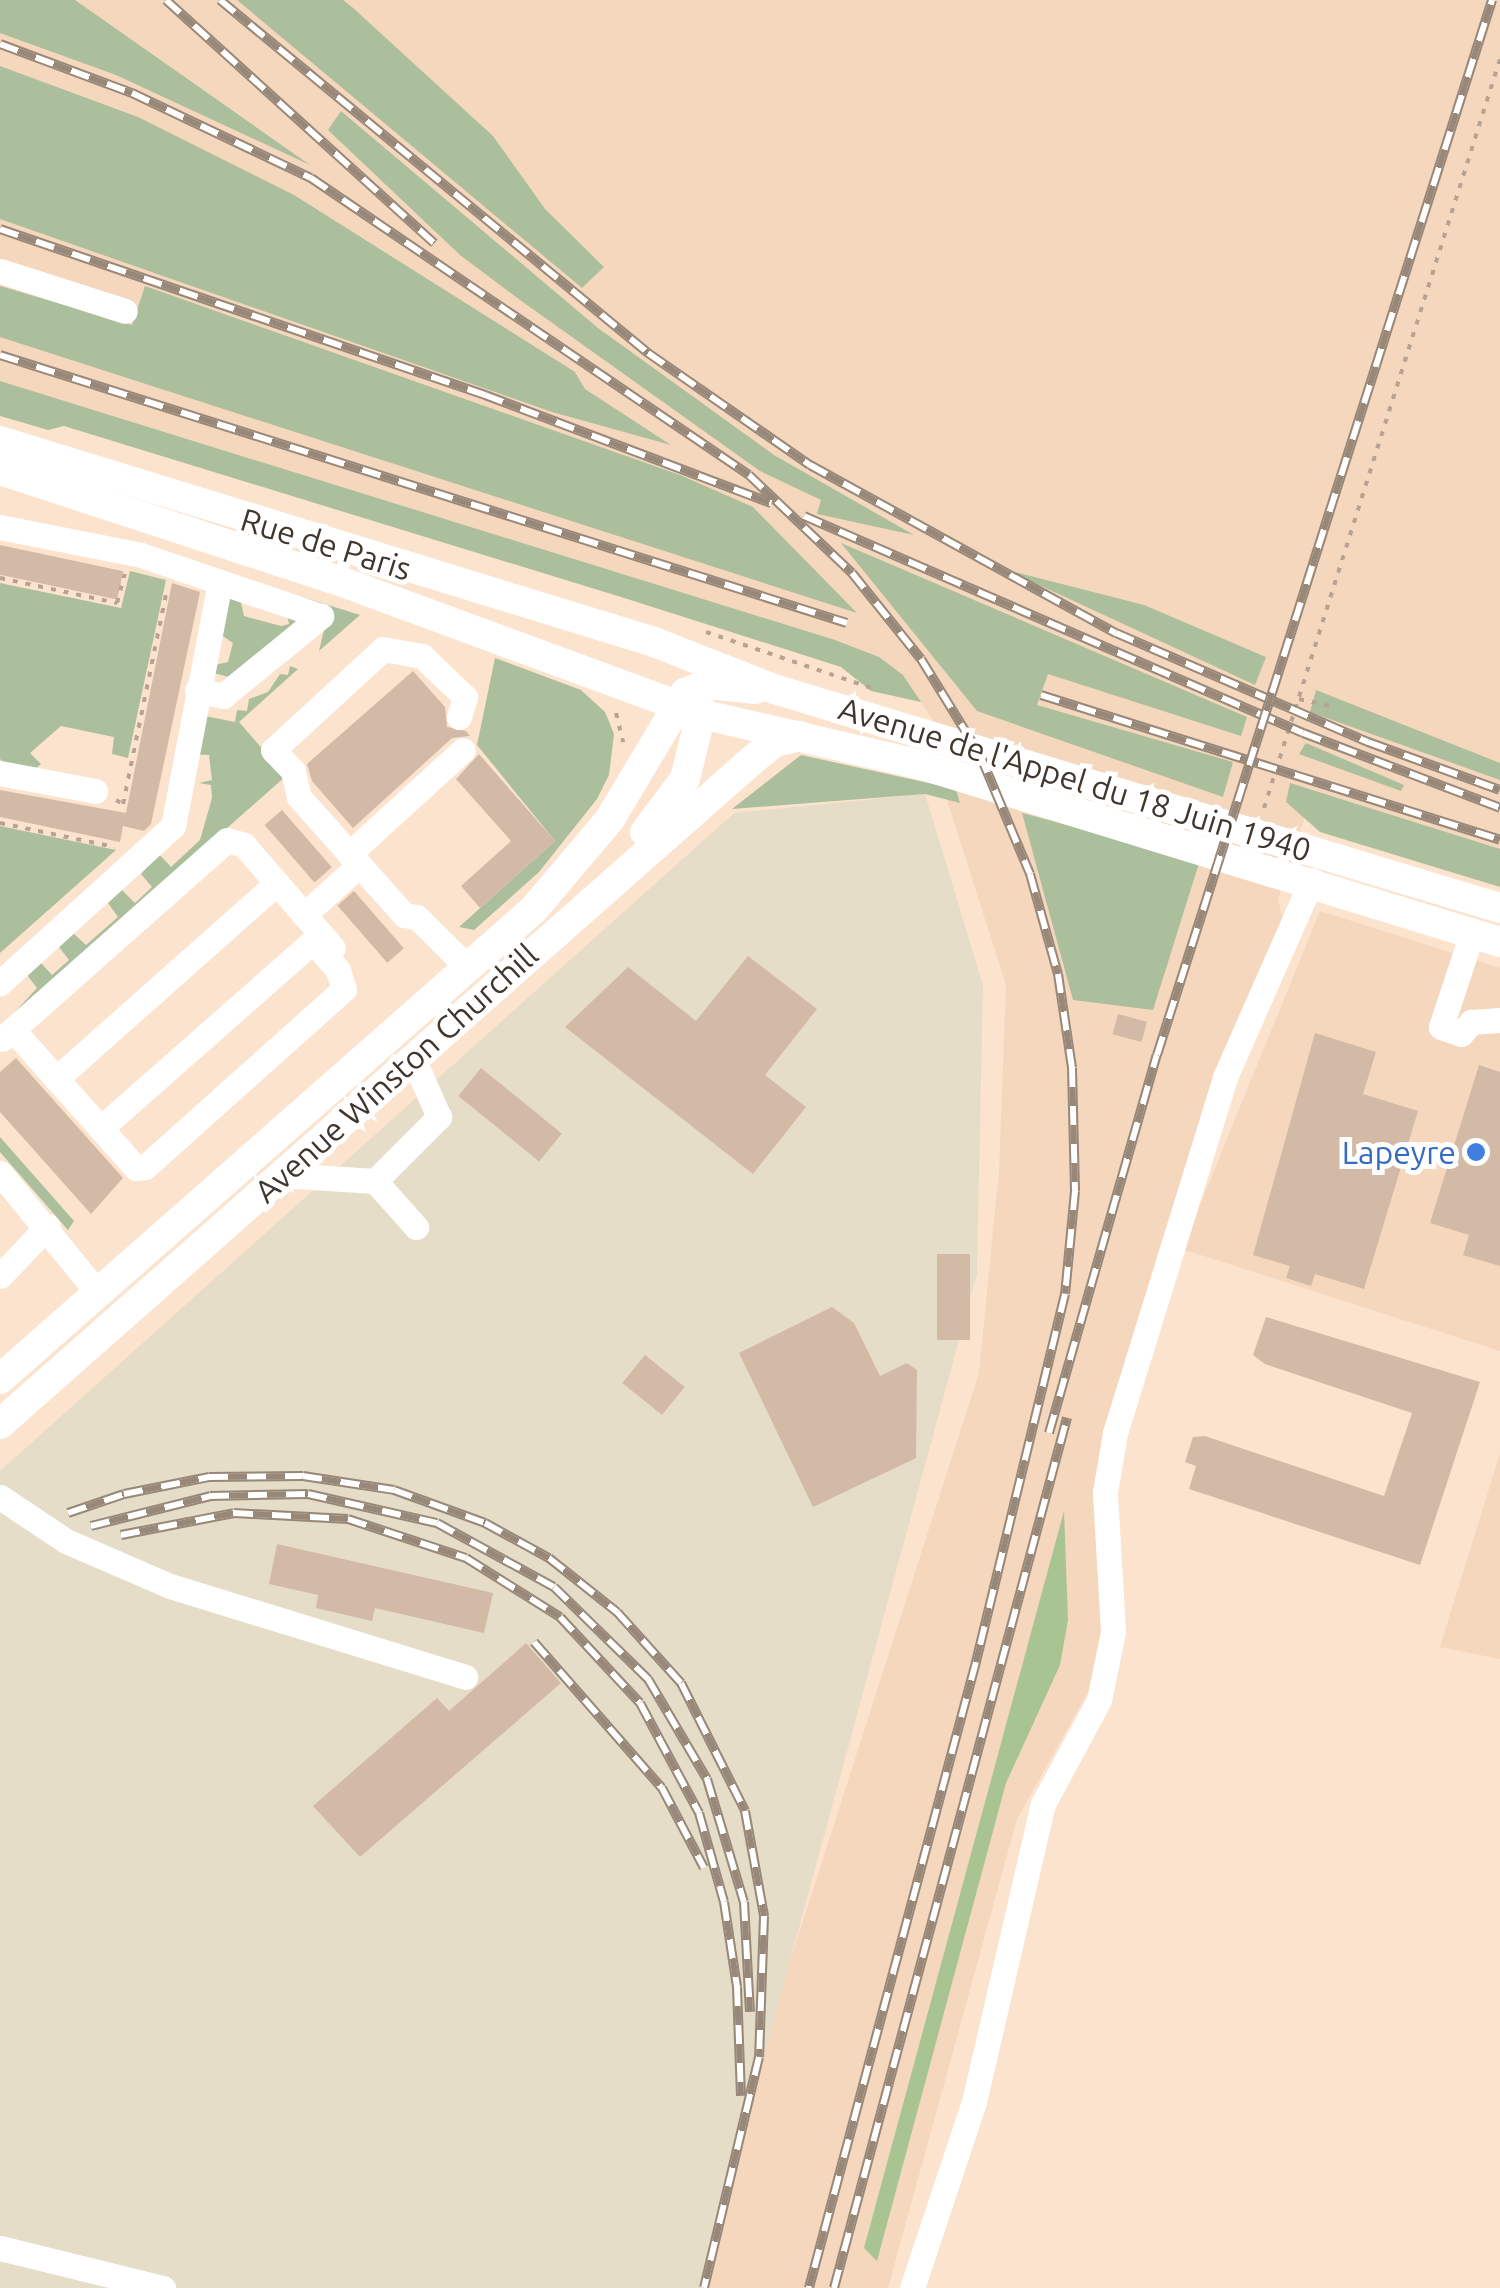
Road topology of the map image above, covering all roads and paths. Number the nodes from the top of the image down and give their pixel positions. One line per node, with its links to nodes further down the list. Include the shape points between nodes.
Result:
1 (1500, 59): 14 (path)
2 (0, 271): 3 (street)
3 (126, 311)
4 (0, 441): 11 (main road, Rue de Paris)
5 (0, 470): 15 (main road, Rue de Paris, via 337,580)
6 (0, 527): 7 (street)
7 (130, 553): 8 (street); 9 (path, via 118,603)
8 (172, 566): 10 (street); 23 (path, via 123,804)
9 (0, 578)
10 (220, 582): 12 (street); 12 (street, via 321,616 223,696)
11 (654, 642): 13 (main road, Avenue de l'Appel du 18 Juin 1940); 16 (main road, via 670,654)
12 (197, 690): 26 (street, via 174,826)
13 (774, 690): 16 (main road); 30 (main road, Avenue de l'Appel du 18 Juin 1940)
14 (1299, 699): 17 (path); 24 (path)
15 (628, 701): 16 (main road, Rue de Paris); 20 (path, via 624,745)
16 (689, 703): 19 (main road); 33 (main road, via 674,798); 34 (main road, Avenue Winston Churchill, via 587,850 534,909)
17 (1337, 708)
18 (458, 718): 27 (street, via 465,697 422,656 382,649 275,742 299,797)
19 (800, 736): 28 (main road); 33 (main road, Avenue Winston Churchill, via 775,742 750,762)
20 (634, 748)
21 (464, 750): 27 (street)
22 (0, 772): 23 (street)
23 (95, 790)
24 (1263, 813)
25 (0, 823): 26 (path)
26 (144, 854): 35 (street)
27 (354, 860): 31 (street); 34 (street, via 404,915 417,917)
28 (1312, 880): 32 (main road); 54 (street, via 1225,1077 1115,1433 1104,1492 1113,1632 1100,1700 1043,1804 974,2102)
29 (277, 883): 31 (street); 37 (street, via 244,844 228,840); 39 (street)
30 (1500, 908)
31 (319, 935): 40 (street); 40 (street, via 344,989 145,1167 136,1168)
32 (1486, 938): 36 (street, via 1440,1027 1462,1034 1470,1022)
33 (537, 948): 38 (main road, Avenue Winston Churchill)
34 (466, 967): 47 (main road, Avenue Winston Churchill)
35 (0, 984)
36 (1500, 1020)
37 (6, 1035): 39 (street)
38 (412, 1058): 42 (main road, Avenue Winston Churchill); 43 (street, via 439,1117)
39 (56, 1078): 40 (street)
40 (101, 1128)
41 (0, 1173): 44 (street)
42 (280, 1176): 43 (street); 49 (main road, Avenue Winston Churchill)
43 (375, 1181): 45 (street)
44 (48, 1226): 46 (street); 47 (street)
45 (416, 1227)
46 (0, 1276)
47 (98, 1293): 48 (main road, Avenue Winston Churchill)
48 (0, 1379)
49 (0, 1424)
50 (0, 1497): 51 (street, via 66,1540 170,1586)
51 (465, 1677)
52 (0, 2248): 53 (street)
53 (164, 2288)
54 (912, 2288)

